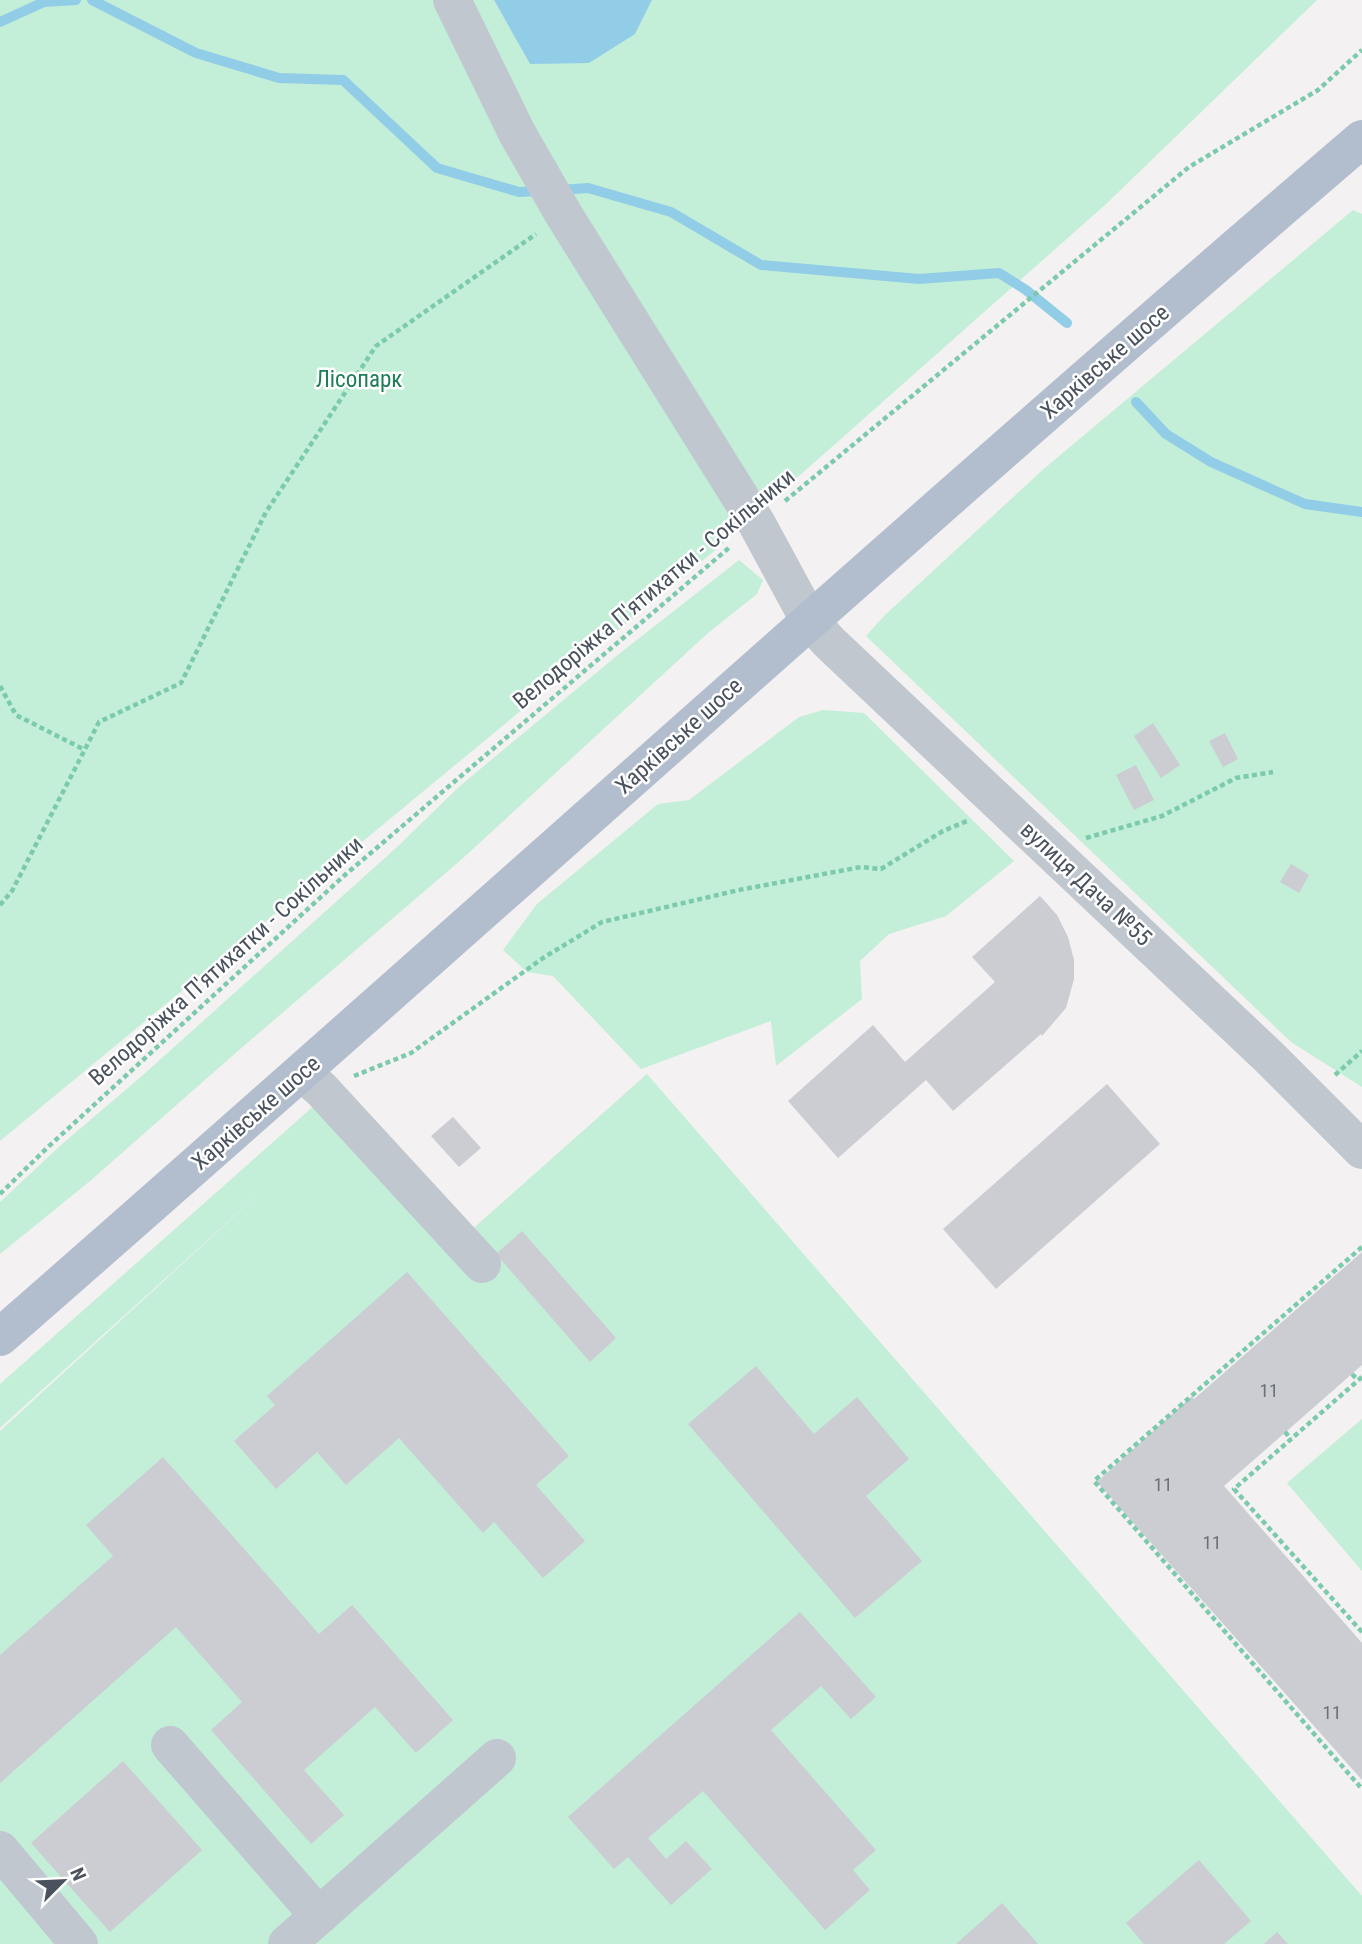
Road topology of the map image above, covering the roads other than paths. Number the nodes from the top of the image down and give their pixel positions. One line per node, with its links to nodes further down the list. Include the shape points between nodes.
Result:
1 (452, 0): 3 (street, вулиця Дача №55, via 558,205 757,524)
2 (1362, 139): 3 (main road, Харківське шосе)
3 (809, 620): 4 (main road, Харківське шосе); 5 (street, вулиця Дача №55, via 1278,1064)
4 (312, 1081): 6 (street); 7 (main road, Харківське шосе)
5 (1362, 1150)
6 (482, 1264)
7 (0, 1337)
8 (170, 1745): 11 (street)
9 (497, 1758): 11 (street)
10 (0, 1850): 12 (street)
11 (318, 1916): 13 (street)
12 (79, 1944)
13 (287, 1944)

